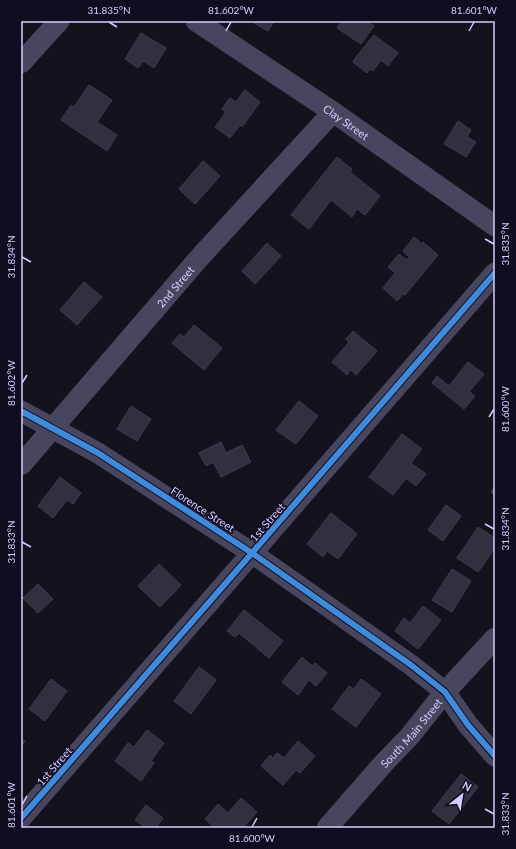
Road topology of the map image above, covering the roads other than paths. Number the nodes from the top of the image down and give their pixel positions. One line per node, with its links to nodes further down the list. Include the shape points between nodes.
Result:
1 (59, 21): 3 (street)
2 (196, 21): 4 (street, Clay Street)
3 (21, 63)
4 (333, 112): 5 (street, Clay Street); 8 (street, 2nd Street, via 200,257)
5 (495, 226)
6 (495, 273): 10 (street, 1st Street)
7 (21, 411): 8 (street, Florence Street)
8 (51, 429): 9 (street, 2nd Street); 10 (street, Florence Street, via 98,453)
9 (21, 465)
10 (252, 554): 12 (street, Florence Street); 14 (street, 1st Street)
11 (495, 638): 12 (street, South Main Street)
12 (445, 692): 13 (street, Florence Street, via 468,725); 15 (street, South Main Street, via 409,737)
13 (495, 756)
14 (21, 818)
15 (328, 828)

